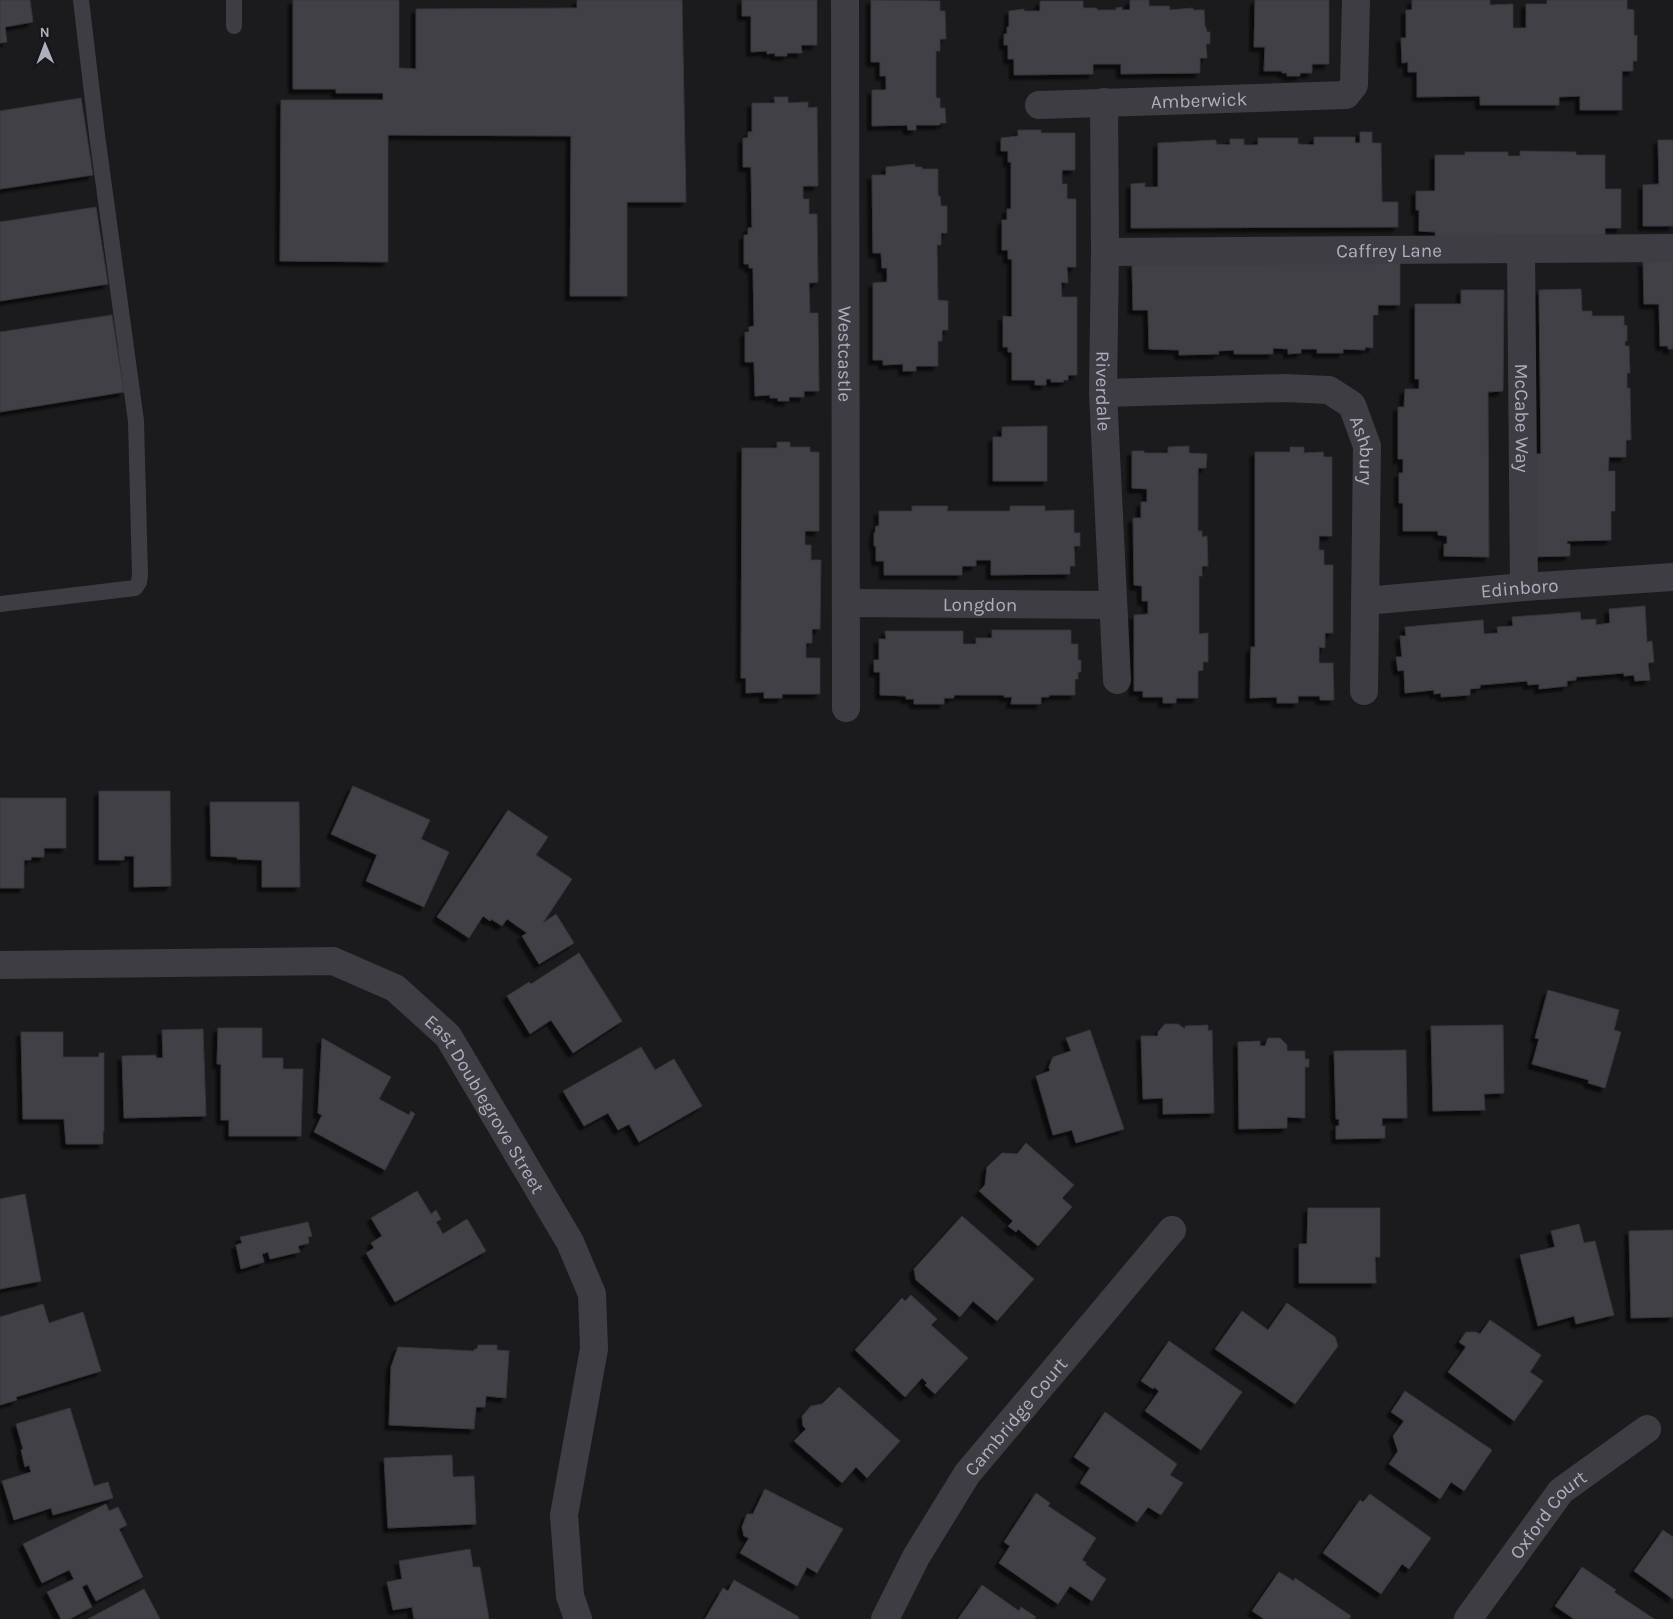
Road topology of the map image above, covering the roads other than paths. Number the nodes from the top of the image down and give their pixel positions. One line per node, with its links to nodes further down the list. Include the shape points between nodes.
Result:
1 (81, 0): 16 (lane, via 136,421 140,575 135,588)
2 (234, 0): 5 (lane)
3 (846, 0): 15 (street, Westcastle)
4 (1356, 0): 6 (street, Amberwick, via 1354,85 1346,95)
5 (234, 26)
6 (1104, 102): 7 (street, Amberwick); 10 (street, Riverdale)
7 (1039, 105)
8 (1673, 248): 9 (street, Caffrey Lane)
9 (1521, 249): 10 (street, Caffrey Lane); 13 (street, McCabe Way)
10 (1105, 252): 11 (street, Riverdale)
11 (1103, 393): 14 (street, Ashbury, via 1285,388 1329,390 1352,405 1367,446); 17 (street, Riverdale)
12 (1673, 577): 13 (street, Edinboro)
13 (1524, 587): 14 (street, Edinboro)
14 (1365, 601): 19 (street, Ashbury)
15 (846, 603): 17 (street, Longdon); 20 (street, Westcastle)
16 (0, 604)
17 (1113, 605): 18 (street, Riverdale)
18 (1117, 680)
19 (1364, 691)
20 (846, 708)
21 (0, 965): 24 (street, East Doublegrove Street, via 333,961 395,988 448,1036 570,1242 592,1294 594,1349 564,1515 570,1596)
22 (1172, 1230): 25 (street, Cambridge Court, via 967,1474 916,1557)
23 (1647, 1429): 26 (street, Oxford Court, via 1561,1491)
24 (578, 1619)
25 (885, 1619)
26 (1468, 1619)

